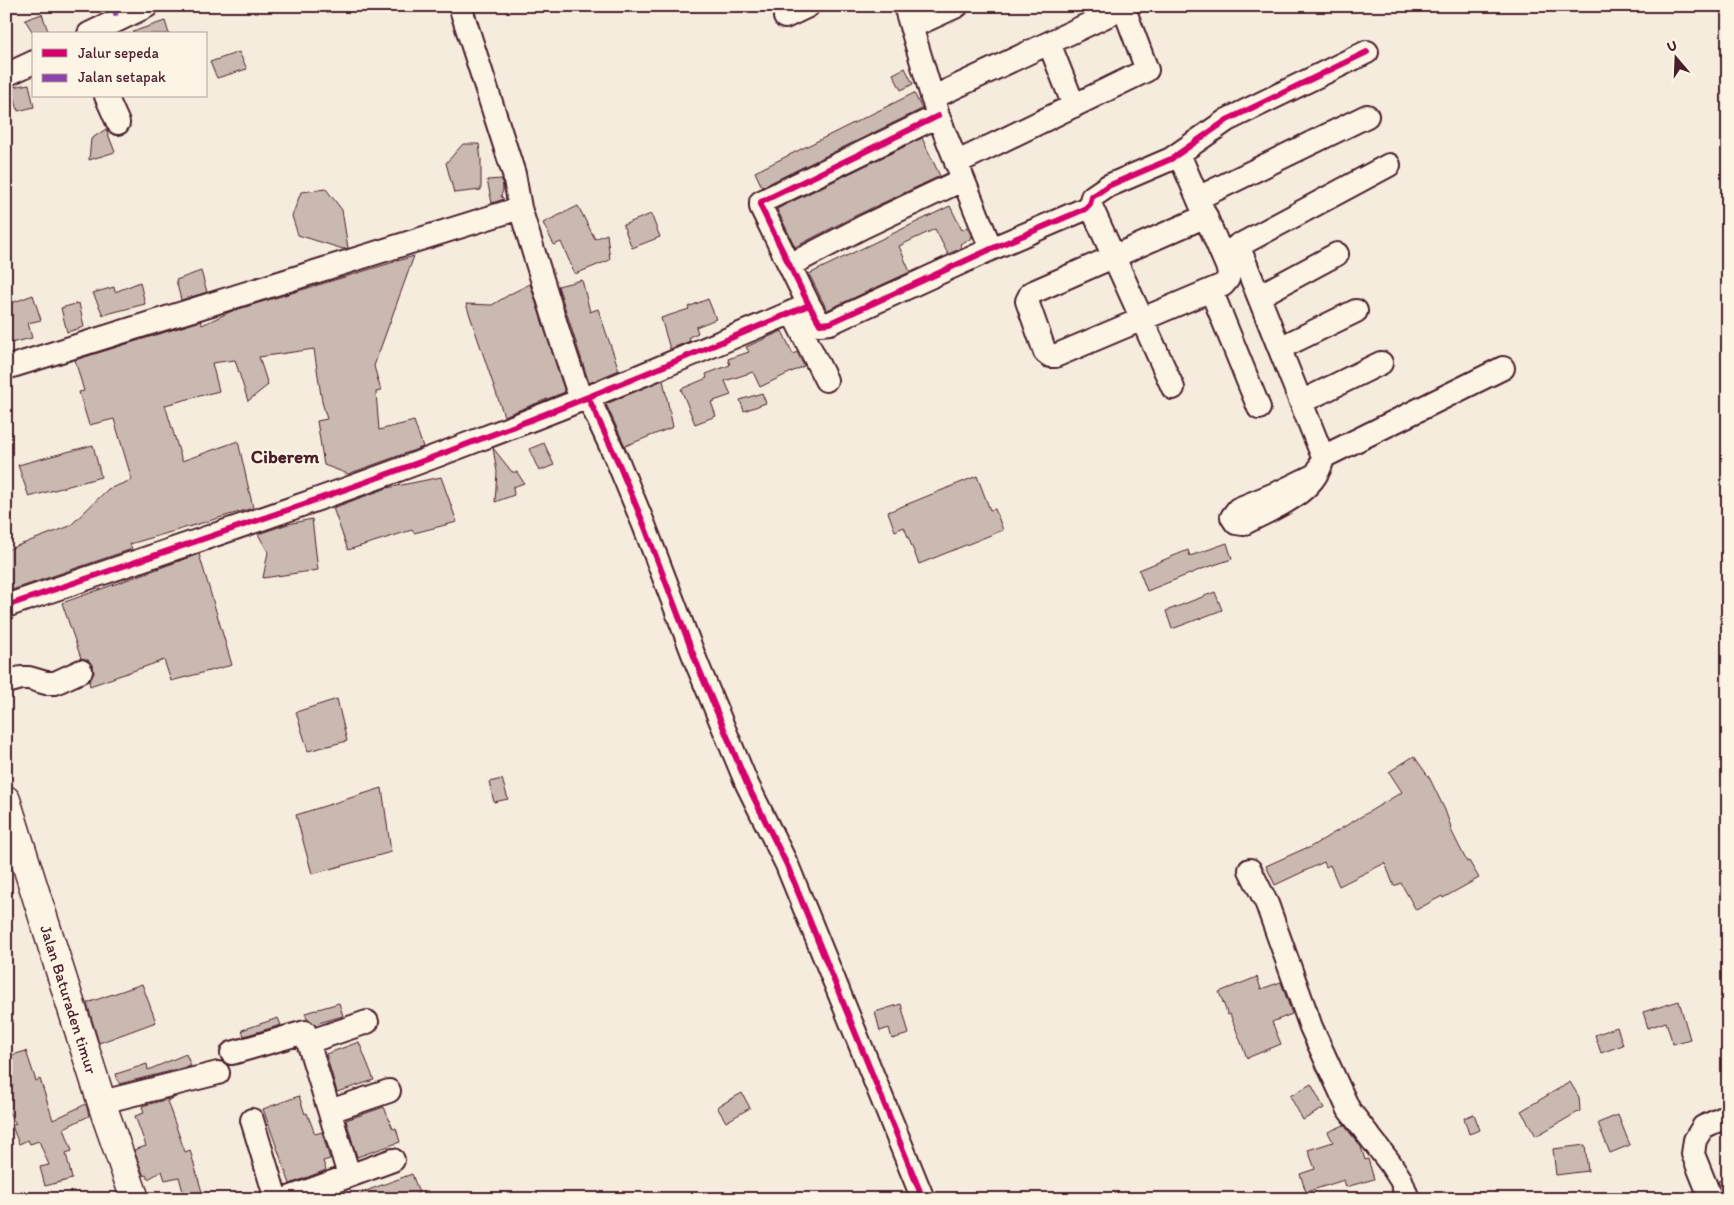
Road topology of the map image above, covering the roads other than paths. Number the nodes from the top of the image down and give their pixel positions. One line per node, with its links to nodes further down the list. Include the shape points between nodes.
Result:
1 (147, 6): 6 (street)
2 (460, 6): 24 (street, via 514,174)
3 (808, 6): 8 (street)
4 (957, 6): 7 (street)
5 (1123, 7): 10 (street); 15 (street, via 1148,70)
6 (116, 13): 9 (street)
7 (916, 15): 16 (street)
8 (785, 17)
9 (92, 32)
10 (1049, 43): 15 (street); 16 (street)
11 (1367, 52): 19 (street, via 1227,120)
12 (32, 63): 13 (street)
13 (6, 75)
14 (107, 98): 18 (street)
15 (1074, 106): 21 (street)
16 (935, 107): 21 (street); 29 (street, via 761,202)
17 (1367, 116): 23 (street)
18 (118, 123)
19 (1179, 154): 22 (street, via 1108,186 1092,197); 23 (street)
20 (1389, 165): 26 (street)
21 (959, 171): 25 (street); 29 (street)
22 (1090, 204): 25 (street); 28 (street)
23 (1202, 207): 26 (street); 28 (street)
24 (520, 208): 37 (street); 41 (street, via 560,337)
25 (991, 249): 32 (street, via 830,323 820,324)
26 (1230, 250): 30 (street, via 1228,279); 31 (street)
27 (1337, 254): 31 (street)
28 (1114, 258): 34 (street); 34 (street, via 1028,297 1045,352 1055,356)
29 (790, 265): 32 (street)
30 (1211, 290): 34 (street); 43 (street)
31 (1259, 296): 35 (street)
32 (801, 309): 39 (street); 41 (street)
33 (1356, 311): 35 (street)
34 (1142, 320): 40 (street)
35 (1280, 348): 42 (street)
36 (1381, 363): 42 (street)
37 (6, 368)
38 (1503, 368): 42 (street, via 1319,466)
39 (826, 380)
40 (1173, 388)
41 (584, 398): 44 (street, via 290,509); 63 (street, via 618,462 697,664 747,784 788,865)
42 (1301, 402)
43 (1260, 408)
44 (6, 606)
45 (81, 671): 46 (street, via 55,682 30,678)
46 (6, 682)
47 (6, 800): 54 (main road, Jalan Baturaden timur)
48 (1250, 870): 64 (street, via 1267,904 1311,1027 1349,1110 1390,1163)
49 (366, 1022): 50 (street)
50 (308, 1042): 51 (street, via 305,1032); 55 (street)
51 (232, 1053)
52 (218, 1073): 54 (street)
53 (389, 1092): 55 (street)
54 (102, 1102): 60 (main road, Jalan Baturaden timur)
55 (330, 1111): 59 (street)
56 (1728, 1116): 65 (street, via 1703,1127 1695,1140 1693,1154)
57 (252, 1120): 61 (street)
58 (393, 1160): 59 (street)
59 (350, 1175): 62 (street)
60 (135, 1199)
61 (276, 1199)
62 (286, 1199)
63 (923, 1199)
64 (1408, 1199)
65 (1711, 1199)

